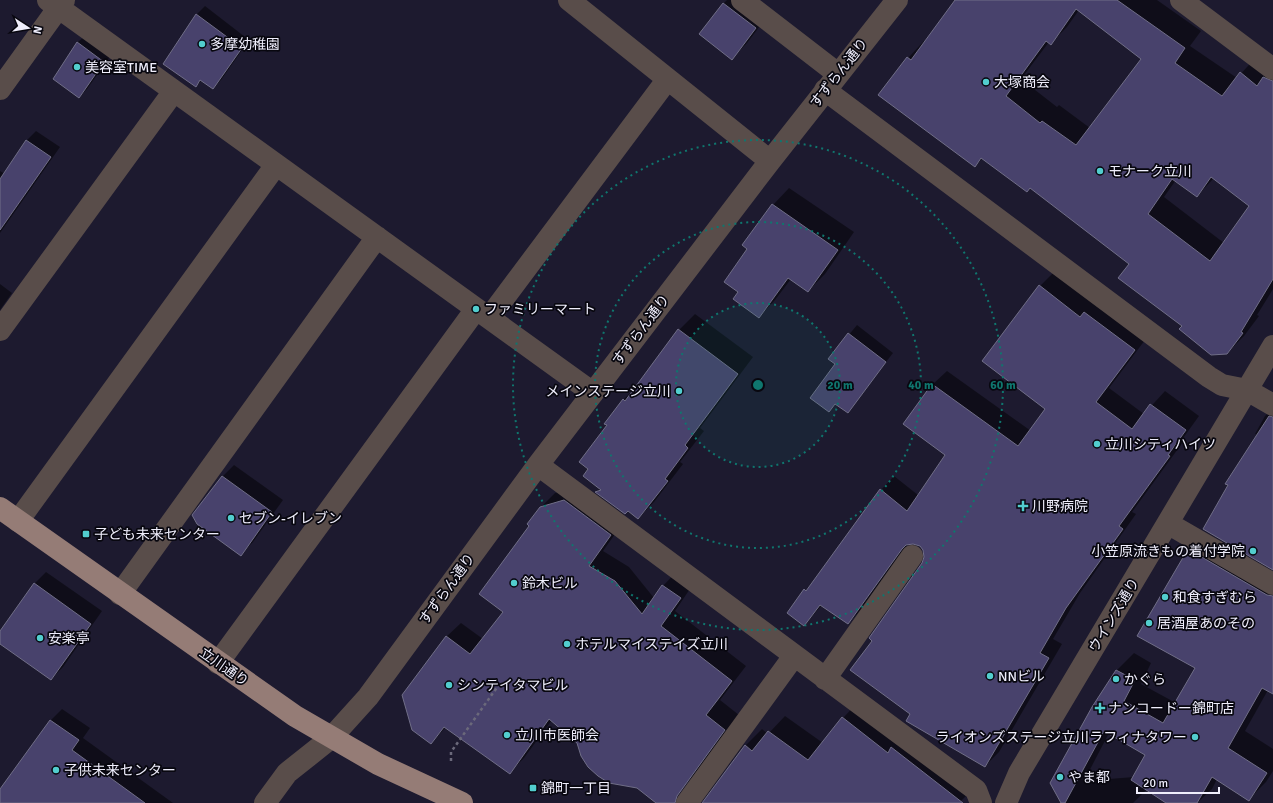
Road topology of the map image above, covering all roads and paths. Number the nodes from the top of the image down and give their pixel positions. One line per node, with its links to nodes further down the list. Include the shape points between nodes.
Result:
1 (569, 0): 7 (street)
2 (742, 0): 8 (street)
3 (897, 0): 8 (street, すずらん通り)
4 (1181, 0): 6 (street)
5 (57, 3): 9 (street); 10 (street)
6 (1273, 69)
7 (667, 80): 11 (street); 14 (street)
8 (832, 82): 11 (street, すずらん通り); 17 (street, via 1209,377 1222,385)
9 (0, 89)
10 (174, 91): 12 (street); 15 (street)
11 (770, 161): 18 (street, すずらん通り)
12 (276, 165): 13 (street); 22 (street)
13 (377, 237): 14 (street); 26 (street)
14 (482, 313): 18 (street); 28 (street)
15 (0, 330)
16 (1273, 346): 17 (street, ウインズ通り)
17 (1247, 390): 19 (street); 23 (street, ウインズ通り)
18 (593, 393): 20 (street, すずらん通り)
19 (1273, 405)
20 (538, 465): 27 (street); 31 (street, すずらん通り, via 368,697)
21 (0, 508): 22 (main road, 立川通り)
22 (18, 521): 26 (main road, 立川通り)
23 (1169, 524): 25 (street); 37 (street, ウインズ通り, via 1019,773)
24 (912, 556): 29 (street)
25 (1273, 584)
26 (120, 594): 28 (main road, 立川通り)
27 (794, 656): 29 (street); 35 (street)
28 (218, 663): 31 (main road, 立川通り)
29 (825, 679): 36 (street, via 976,790)
30 (498, 686): 32 (path, via 451,752)
31 (331, 738): 33 (street, すずらん通り, via 287,773); 34 (main road, 立川通り, via 378,764)
32 (451, 761)
33 (265, 803)
34 (462, 803)
35 (688, 803)
36 (981, 803)
37 (1006, 803)

